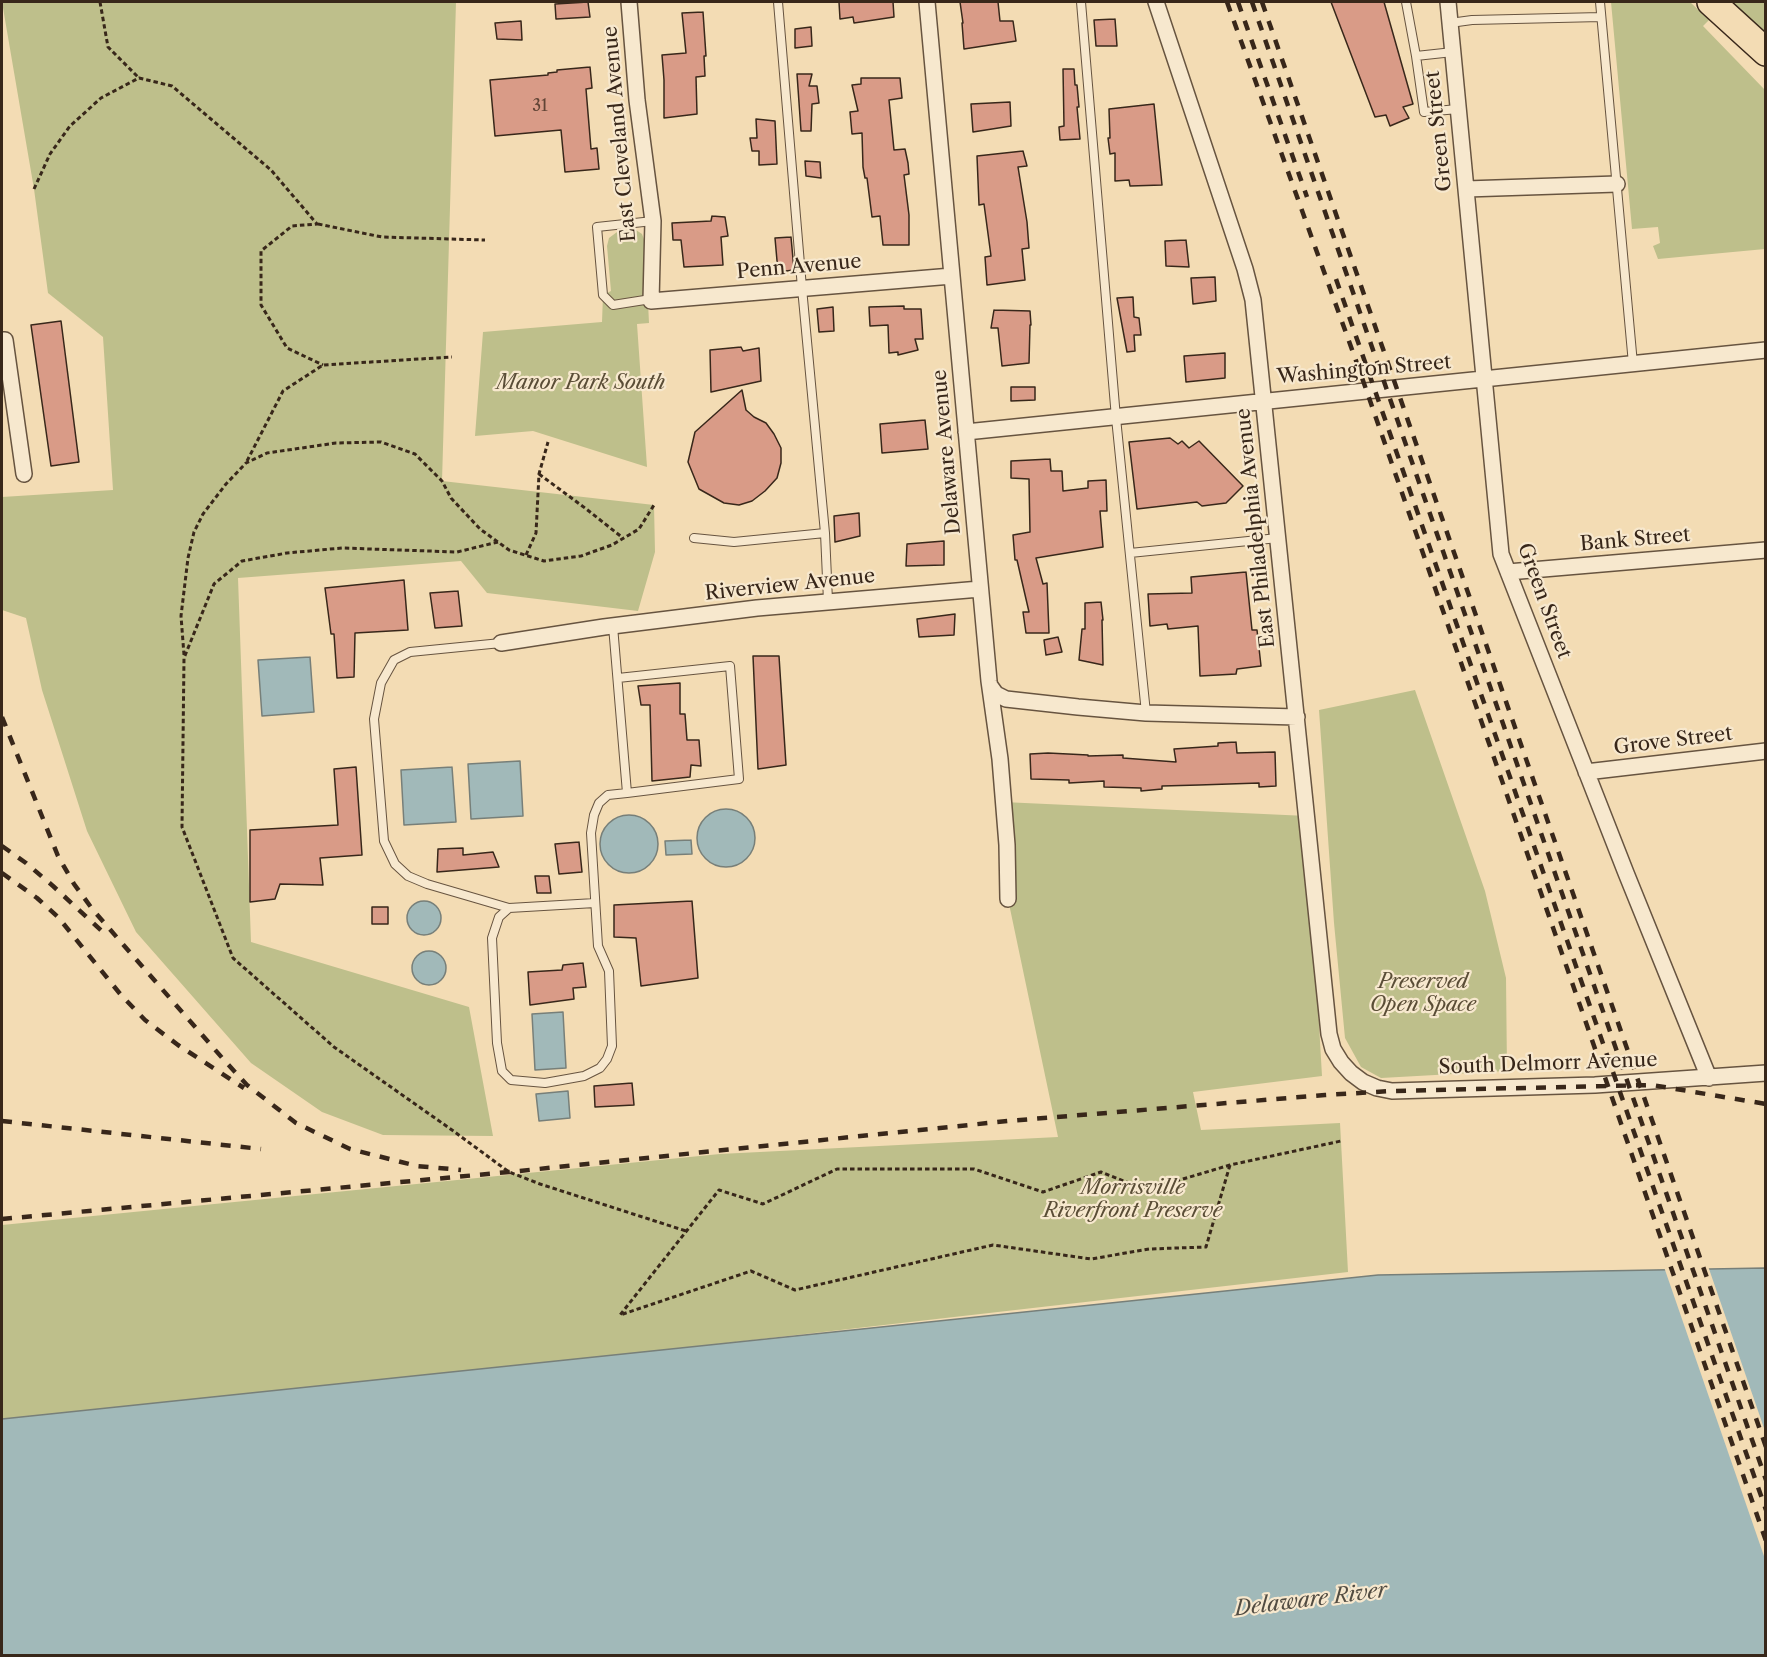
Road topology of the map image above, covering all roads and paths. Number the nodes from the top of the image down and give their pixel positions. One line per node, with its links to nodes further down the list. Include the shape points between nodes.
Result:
1 (100, 2): 16 (path, via 108,47)
2 (629, 2): 21 (street, East Cleveland Avenue)
3 (778, 2): 25 (lane)
4 (927, 2): 24 (street, Delaware Avenue)
5 (1081, 2): 34 (lane)
6 (1156, 2): 33 (street, East Philadelphia Avenue, via 1245,269 1253,300)
7 (1406, 2): 15 (lane)
8 (1448, 2): 12 (street, Green Street)
9 (1600, 2): 11 (lane)
10 (1711, 2): 14 (highway)
11 (1601, 17): 12 (lane); 18 (lane)
12 (1450, 23): 13 (street, Green Street)
13 (1453, 52): 15 (lane); 17 (street, Green Street)
14 (1766, 52)
15 (1416, 56): 17 (lane, via 1424,112)
16 (139, 78): 19 (path, via 101,98 70,126 50,154); 22 (path, via 172,86 271,170)
17 (1458, 109): 20 (street, Green Street)
18 (1617, 184): 20 (street); 30 (lane)
19 (34, 189)
20 (1466, 189): 32 (street, Green Street)
21 (653, 221): 26 (street, East Cleveland Avenue); 26 (lane, via 597,227 603,295 613,305)
22 (317, 224): 23 (path, via 382,237); 31 (path, via 292,226 261,251 261,305 287,348)
23 (485, 240)
24 (952, 276): 25 (street, Penn Avenue); 35 (street, Delaware Avenue)
25 (802, 288): 26 (street, Penn Avenue); 41 (lane)
26 (651, 299)
27 (2, 340): 38 (street)
28 (1766, 350): 30 (street, Washington Street)
29 (452, 357): 31 (path)
30 (1634, 364): 32 (street, Washington Street)
31 (322, 365): 37 (path, via 283,391)
32 (1485, 379): 33 (street, Washington Street); 49 (street, Green Street, via 1502,554)
33 (1264, 400): 34 (street, Washington Street); 44 (street, East Philadelphia Avenue)
34 (1116, 418): 35 (street, Washington Street); 47 (lane)
35 (966, 432): 50 (street, Delaware Avenue)
36 (548, 442): 39 (path)
37 (246, 462): 45 (path, via 267,453 296,448 381,442 415,454 480,529); 54 (path, via 203,514 194,532 181,616)
38 (24, 474)
39 (539, 474): 42 (path); 48 (path, via 536,533)
40 (654, 505): 42 (path, via 639,529)
41 (825, 533): 43 (lane, via 734,542); 51 (lane)
42 (623, 538): 48 (path, via 581,556 544,561)
43 (694, 538)
44 (1278, 538): 47 (lane); 58 (street, East Philadelphia Avenue)
45 (498, 542): 48 (path); 54 (path, via 457,552 342,548 242,561 214,584)
46 (1766, 550): 49 (street, Bank Street)
47 (1130, 553): 57 (lane)
48 (526, 555)
49 (1508, 572): 60 (street, Green Street)
50 (980, 589): 51 (street, Riverview Avenue); 56 (street, Delaware Avenue)
51 (828, 601): 52 (street, Riverview Avenue)
52 (609, 626): 53 (street, Riverview Avenue); 55 (lane)
53 (501, 643): 64 (lane, via 410,652 394,660 381,683 374,719 384,841 394,864 408,876 427,884)
54 (184, 658): 70 (path, via 183,827 233,958 334,1047 509,1172)
55 (618, 678): 61 (lane); 61 (lane, via 730,666 739,779)
56 (991, 687): 57 (street, via 1005,699); 62 (street, Delaware Avenue, via 1000,759)
57 (1146, 713): 58 (street)
58 (1298, 717): 65 (street, East Philadelphia Avenue, via 1329,1034)
59 (1766, 751): 60 (street, Grove Street)
60 (1586, 772): 67 (street, Green Street)
61 (627, 793): 63 (lane, via 609,795 599,803 594,815 591,833)
62 (1008, 899)
63 (595, 903): 64 (lane); 64 (lane, via 598,946 609,971 612,1046 600,1068 584,1076 544,1083 511,1080 502,1071 492,938 499,917)
64 (509, 908)
65 (1341, 1062): 67 (street, South Delmorr Avenue, via 1363,1082 1392,1091)
66 (1766, 1074): 67 (street, South Delmorr Avenue)
67 (1710, 1078)
68 (1341, 1141): 69 (path)
69 (1230, 1165): 70 (path, via 1146,1190 1101,1172 1043,1192 975,1169 837,1169 763,1204 719,1190); 70 (path, via 1206,1247 1149,1249 1091,1258 993,1245 795,1290 751,1272 620,1315)
70 (686, 1231)

